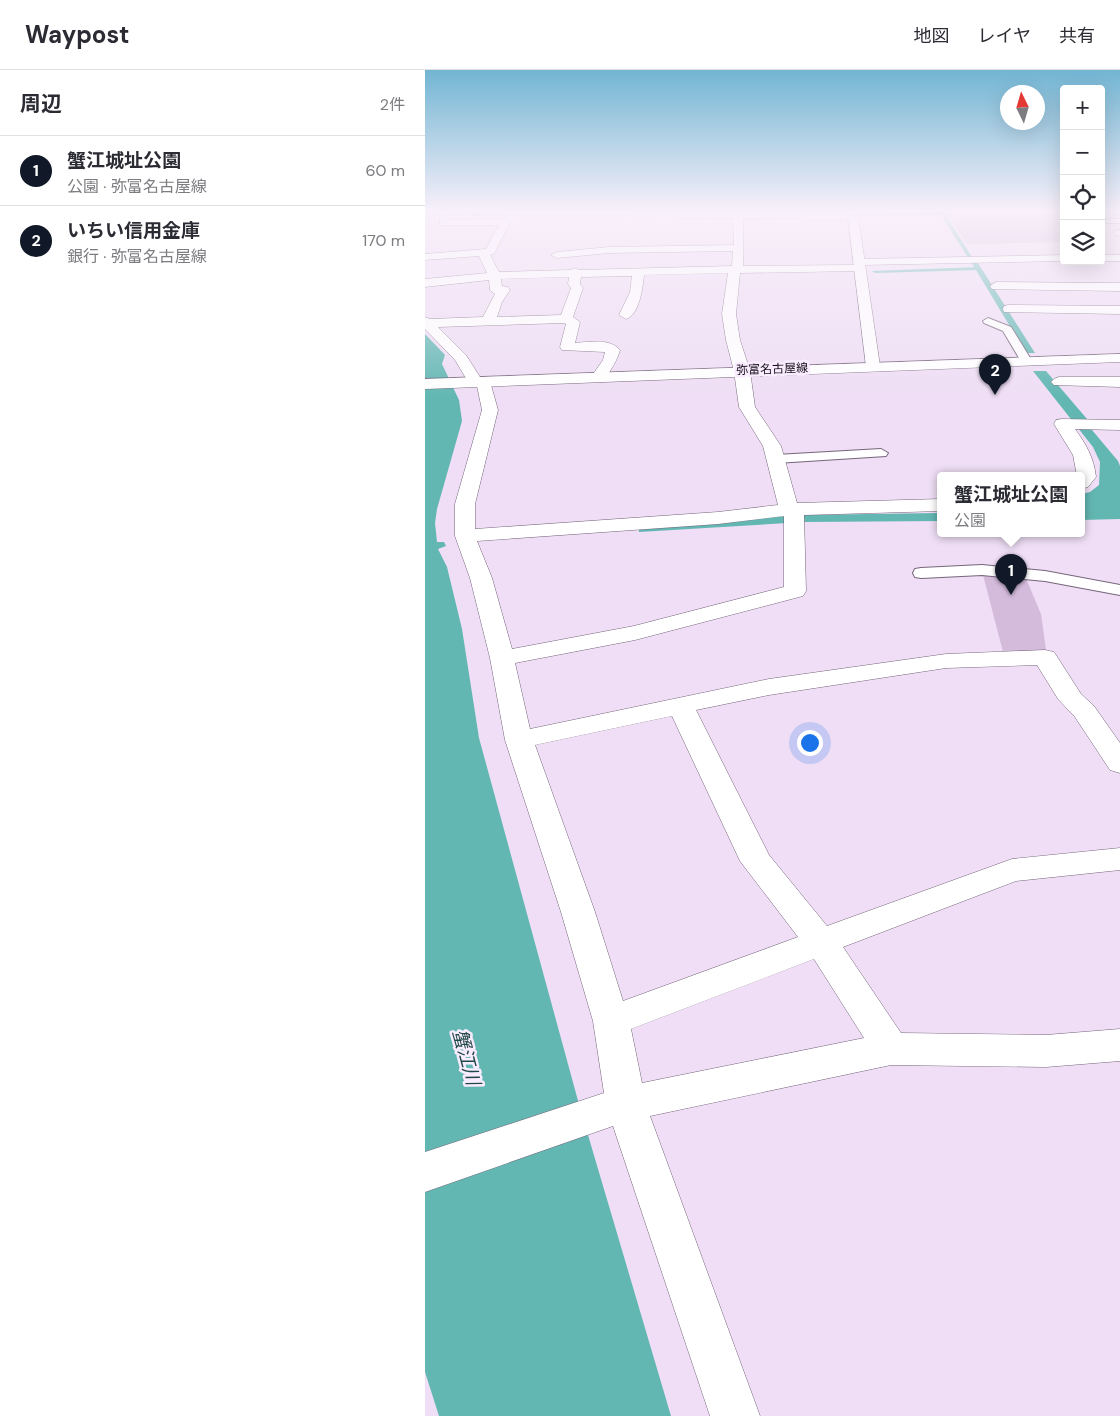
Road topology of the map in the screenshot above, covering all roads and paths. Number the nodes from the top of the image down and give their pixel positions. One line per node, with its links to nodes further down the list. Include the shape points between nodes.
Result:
1 (638, 271): 13 (street, via 636,292)
2 (492, 272): 7 (street)
3 (575, 272): 4 (street); 7 (street); 14 (street, via 577,288)
4 (587, 272)
5 (734, 272): 21 (street, via 729,314)
6 (860, 272): 20 (street)
7 (495, 276): 8 (street); 15 (street, via 496,290 504,290)
8 (425, 283)
9 (996, 286): 10 (street)
10 (1120, 287)
11 (1009, 309): 12 (street)
12 (1120, 310)
13 (626, 315)
14 (566, 318): 15 (street); 22 (street, via 573,322 567,347 605,346 613,350)
15 (489, 320): 17 (street)
16 (988, 321): 19 (lane, via 1007,329)
17 (426, 322): 23 (street)
18 (1120, 358): 19 (street, 弥富名古屋線)
19 (1026, 361): 20 (street, 弥富名古屋線)
20 (873, 366): 21 (street, 弥富名古屋線)
21 (743, 370): 22 (street, 弥富名古屋線); 29 (street, via 747,407 772,446)
22 (599, 376): 23 (street, 弥富名古屋線)
23 (479, 382): 26 (street, 弥富名古屋線); 33 (street, via 490,410 465,504)
24 (1059, 382): 25 (street)
25 (1120, 382)
26 (425, 384)
27 (1120, 425): 30 (street, via 1062,424 1086,462)
28 (881, 453): 29 (lane)
29 (776, 459): 32 (street)
30 (1085, 479)
31 (937, 505): 32 (street)
32 (793, 514): 33 (street); 36 (street, via 795,591 635,633)
33 (465, 536): 36 (street, via 481,578)
34 (921, 573): 35 (lane, via 982,570 1045,576)
35 (1120, 590)
36 (502, 658): 38 (street)
37 (680, 705): 38 (street); 39 (street, via 769,686 946,661 1045,657 1071,699 1085,712); 41 (street, via 756,861)
38 (519, 740): 42 (street, via 578,912)
39 (1120, 764)
40 (1120, 859): 41 (street, via 1012,870)
41 (821, 942): 42 (street); 44 (street)
42 (611, 1021): 45 (street)
43 (1120, 1045): 44 (street, via 1046,1051)
44 (891, 1049): 45 (street)
45 (626, 1104): 46 (street); 47 (street)
46 (425, 1172)
47 (735, 1416)

